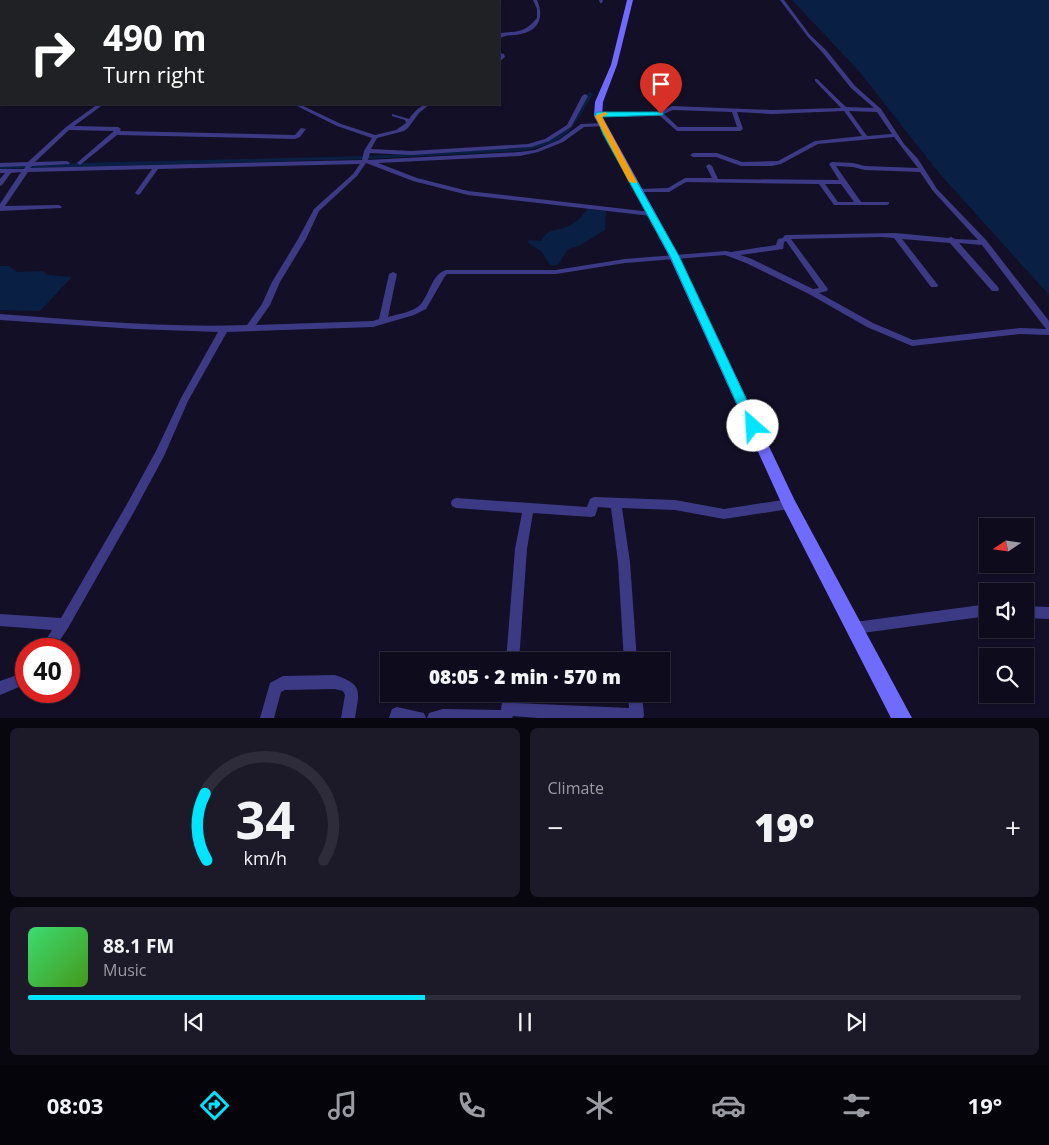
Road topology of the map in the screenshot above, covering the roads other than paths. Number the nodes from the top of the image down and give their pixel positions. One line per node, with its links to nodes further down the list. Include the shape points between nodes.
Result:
1 (535, 0): 4 (street, via 539,18 528,32)
2 (630, 0): 15 (street, via 610,80 597,106)
3 (782, 0): 11 (street, via 809,36)
4 (500, 37)
5 (817, 80): 10 (street)
6 (585, 96): 23 (street, via 569,126 560,133 529,146)
7 (100, 105): 17 (street)
8 (297, 105): 21 (street, via 339,125)
9 (427, 105): 16 (street)
10 (845, 109): 11 (street); 12 (street); 22 (street)
11 (879, 110): 20 (street)
12 (734, 111): 14 (street, via 672,108); 14 (street, via 740,129 677,129)
13 (394, 114): 16 (street)
14 (661, 114): 15 (street)
15 (600, 120): 23 (street, via 583,125 561,141 536,151); 40 (street)
16 (409, 123): 21 (street, via 398,132)
17 (68, 128): 19 (street, via 118,129); 28 (street)
18 (303, 129): 19 (street, via 298,136)
19 (116, 133): 27 (street)
20 (896, 135): 22 (street); 33 (street)
21 (375, 137): 25 (street)
22 (865, 137): 24 (street, via 817,142 780,163 771,164 741,164 717,155)
23 (482, 152): 25 (street); 25 (street)
24 (693, 155)
25 (366, 156): 30 (street); 46 (street, via 400,174 468,193); 59 (street, via 355,175 316,210 266,305)
26 (224, 159): 27 (street)
27 (80, 163): 28 (street)
28 (30, 164): 29 (street); 32 (street)
29 (0, 165)
30 (157, 166): 32 (street); 41 (street)
31 (709, 166): 36 (street)
32 (24, 170): 35 (street); 45 (street)
33 (922, 170): 38 (street, via 832,164); 50 (street, via 935,190)
34 (0, 171): 35 (street)
35 (8, 171): 39 (street)
36 (716, 180): 37 (street); 40 (street, via 685,180 668,190)
37 (821, 182): 38 (street); 43 (street, via 836,204)
38 (843, 182): 43 (street)
39 (0, 184)
40 (638, 191): 46 (street)
41 (138, 193)
42 (887, 203): 43 (street)
43 (859, 204)
44 (59, 207): 45 (street)
45 (0, 208)
46 (651, 214): 52 (street)
47 (895, 236): 48 (street, via 786,237); 49 (street); 54 (street)
48 (788, 239): 51 (street, via 780,240 780,247); 56 (street, via 824,289)
49 (951, 240): 50 (street); 55 (street)
50 (983, 243): 60 (street)
51 (732, 255): 52 (street); 56 (street)
52 (674, 256): 58 (street, via 556,272 446,272 424,307); 65 (street)
53 (393, 274): 58 (street)
54 (934, 285)
55 (996, 290)
56 (812, 292): 62 (street, via 870,325 912,342 1020,331)
57 (0, 317): 61 (street)
58 (383, 321): 59 (street, via 350,326)
59 (249, 328): 61 (street)
60 (1049, 328)
61 (224, 329): 71 (street, via 136,499)
62 (1049, 332)
63 (616, 502): 65 (street, via 675,505 724,514); 66 (street, via 594,502 591,512); 75 (street)
64 (456, 503): 66 (street)
65 (789, 504): 72 (street)
66 (528, 508): 74 (street, via 521,549)
67 (979, 611): 72 (street)
68 (1034, 612): 69 (street)
69 (1049, 613)
70 (0, 620): 71 (street)
71 (64, 624): 73 (street)
72 (855, 628): 86 (street)
73 (54, 638)
74 (513, 652)
75 (630, 652)
76 (15, 682): 77 (street)
77 (0, 688)
78 (509, 702): 80 (street)
79 (636, 702): 80 (street, via 637,716)
80 (509, 709): 85 (street, via 505,717)
81 (267, 718): 82 (street, via 275,688 283,683 335,682 347,686 352,693)
82 (348, 718)
83 (396, 718): 84 (street, via 397,714)
84 (419, 718)
85 (434, 718)
86 (902, 718)

